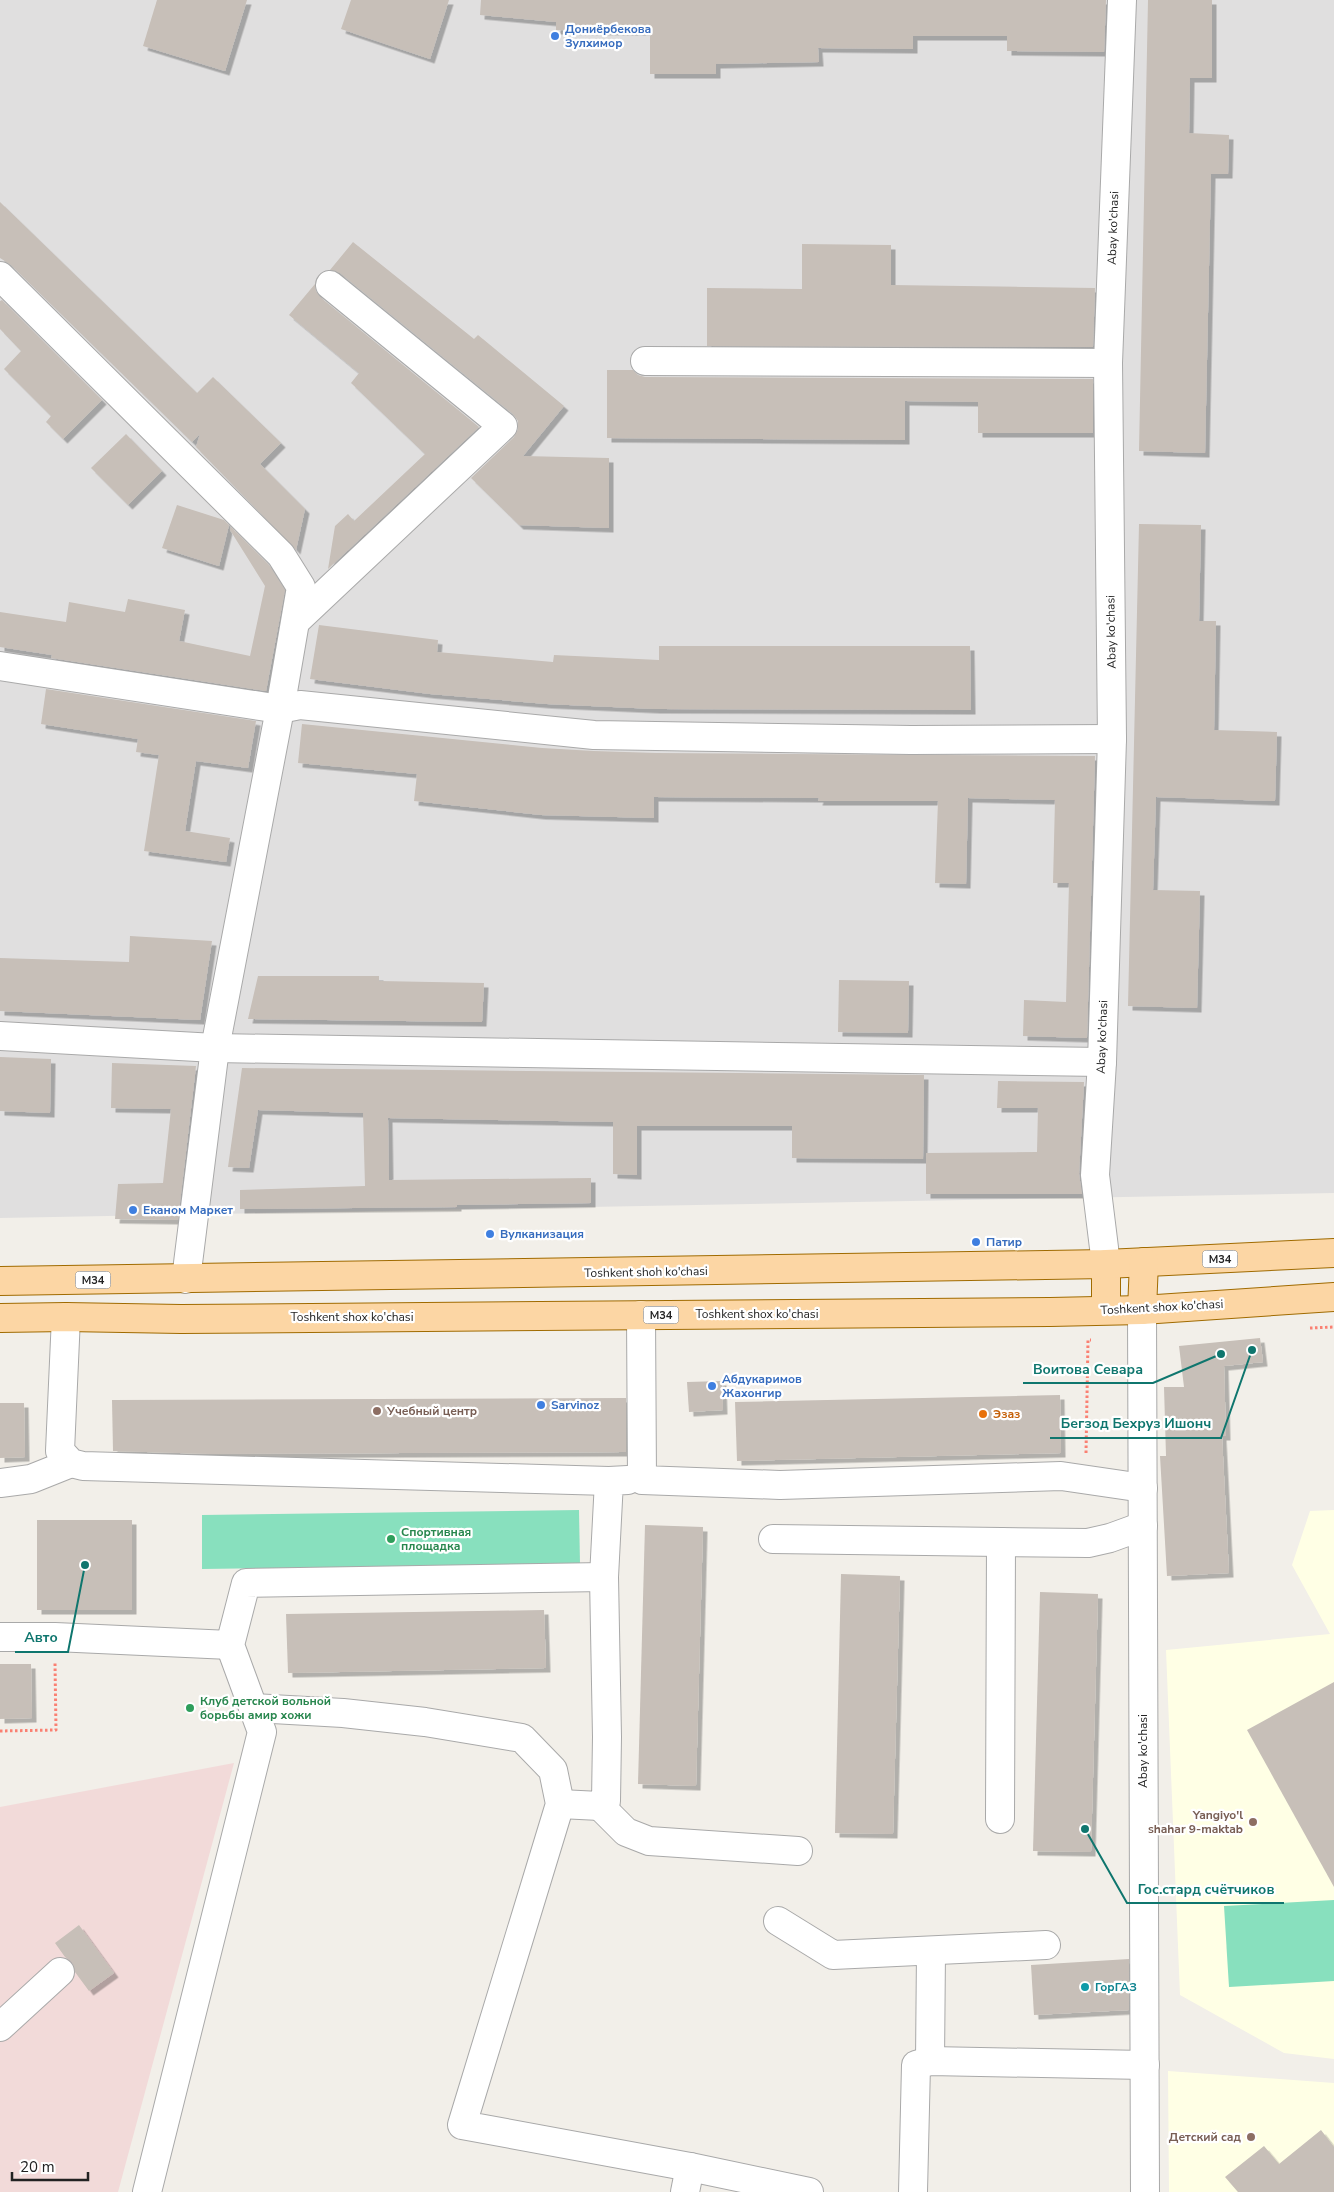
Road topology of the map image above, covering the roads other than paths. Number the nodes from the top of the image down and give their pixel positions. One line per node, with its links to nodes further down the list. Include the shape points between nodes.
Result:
1 (1122, 0): 5 (street, Abay ko'chasi)
2 (0, 276): 6 (street, via 281,555 301,587)
3 (330, 285): 6 (street, via 504,426)
4 (645, 361): 5 (street)
5 (1108, 363): 9 (street, Abay ko'chasi)
6 (297, 620): 8 (street)
7 (0, 666): 8 (street)
8 (280, 709): 9 (street, via 300,705 594,735 911,740); 11 (street)
9 (1112, 739): 12 (street, Abay ko'chasi)
10 (0, 1036): 11 (street)
11 (215, 1048): 12 (street); 16 (street)
12 (1102, 1062): 15 (street, Abay ko'chasi, via 1095,1175)
13 (1334, 1254): 14 (main road, M34)
14 (1144, 1262): 15 (main road, M34); 21 (main road)
15 (1106, 1264): 16 (main road, Toshkent shoh ko'chasi / M34); 20 (main road)
16 (186, 1279): 17 (main road, M34)
17 (68, 1280): 18 (main road, M34); 23 (main road)
18 (0, 1281)
19 (1334, 1297): 21 (main road, Toshkent shox ko'chasi / M34)
20 (1106, 1310): 21 (main road, Toshkent shox ko'chasi / M34); 22 (main road, Toshkent shox ko'chasi / M34)
21 (1142, 1310): 29 (street, Abay ko'chasi)
22 (641, 1315): 23 (main road, Toshkent shox ko'chasi / M34); 26 (street)
23 (66, 1317): 24 (main road, Toshkent shox ko'chasi / M34); 25 (street, via 60,1451)
24 (0, 1318)
25 (71, 1462): 27 (street, via 83,1466); 28 (street, via 31,1479)
26 (642, 1480): 27 (street); 29 (street, via 780,1485 1061,1476)
27 (609, 1481): 33 (street)
28 (0, 1483)
29 (1142, 1488): 30 (street, Abay ko'chasi)
30 (1143, 1526): 32 (street, via 1088,1543); 47 (street, Abay ko'chasi)
31 (772, 1538): 32 (street)
32 (1001, 1542): 39 (street)
33 (604, 1577): 35 (street, via 246,1583); 38 (street, via 606,1801)
34 (0, 1637): 35 (street)
35 (230, 1645): 36 (street)
36 (253, 1708): 37 (street, via 425,1722 522,1738 553,1770); 49 (street, via 262,1732)
37 (560, 1804): 38 (street); 48 (street, via 462,2125)
38 (600, 1806): 40 (street, via 626,1832 649,1841)
39 (1000, 1819)
40 (798, 1851)
41 (778, 1921): 43 (street, via 833,1955)
42 (1046, 1945): 43 (street)
43 (931, 1952): 46 (street)
44 (60, 1972): 45 (street)
45 (0, 2027)
46 (930, 2061): 47 (street); 51 (street, via 916,2065)
47 (1145, 2065): 52 (street, Abay ko'chasi)
48 (687, 2180): 50 (street)
49 (147, 2192)
50 (809, 2192)
51 (913, 2192)
52 (1145, 2192)

